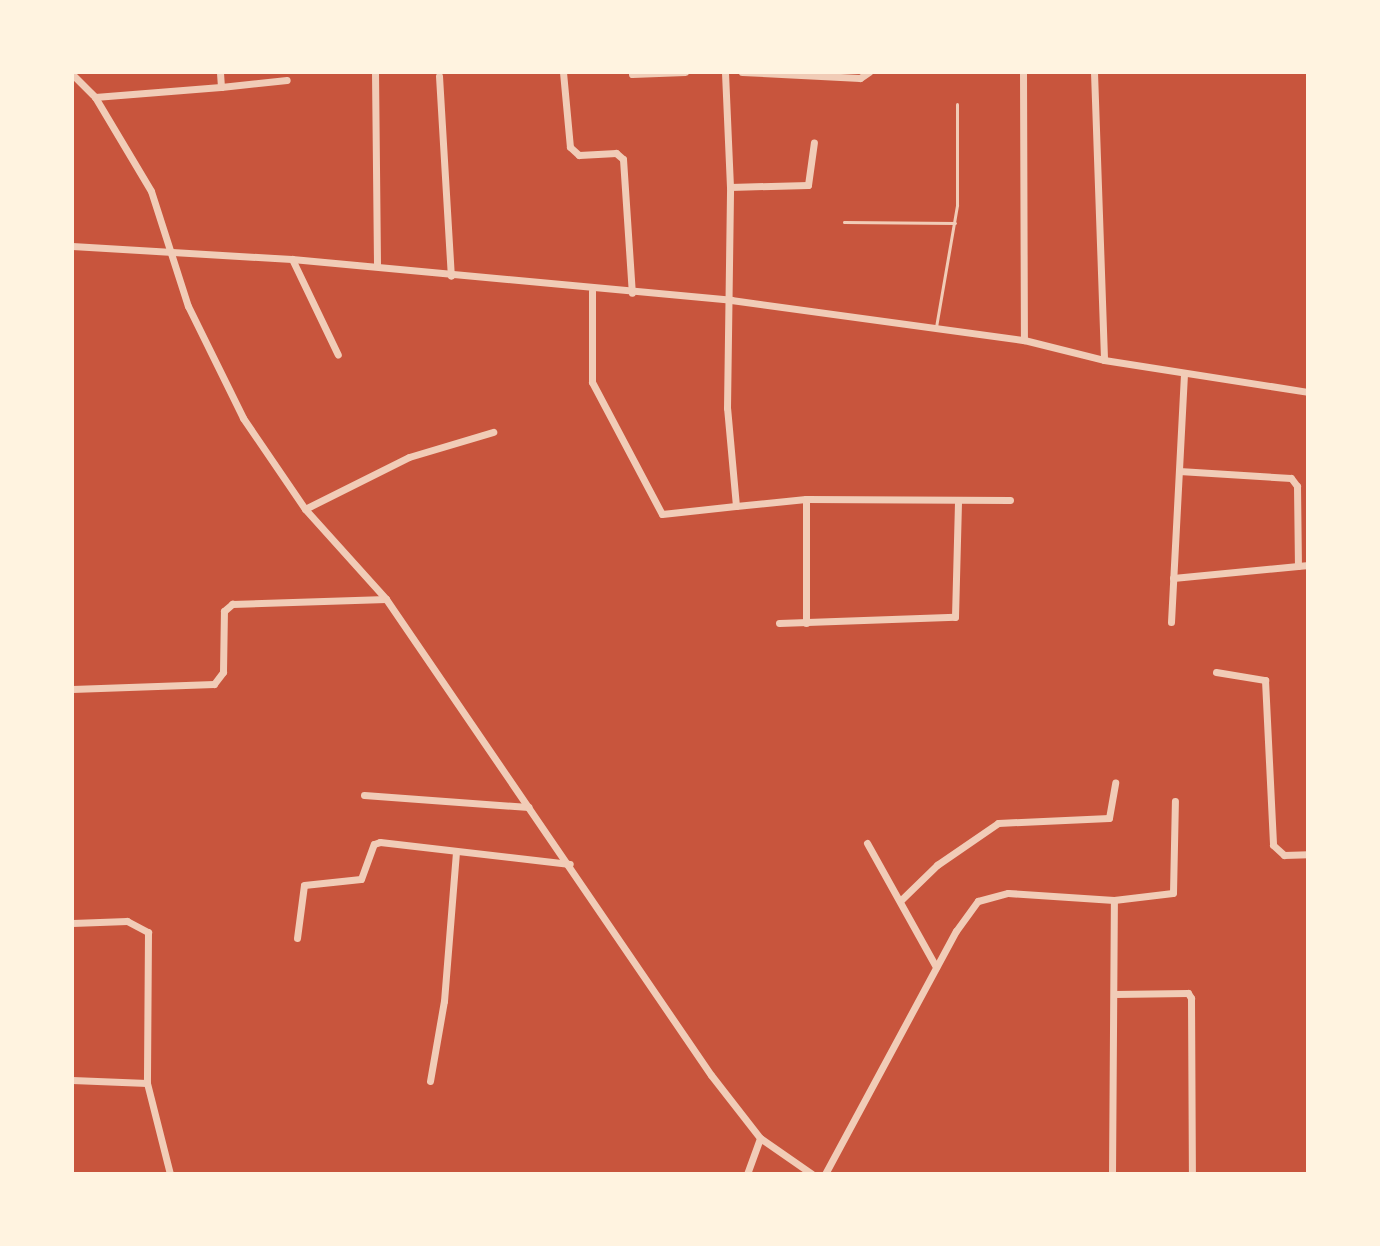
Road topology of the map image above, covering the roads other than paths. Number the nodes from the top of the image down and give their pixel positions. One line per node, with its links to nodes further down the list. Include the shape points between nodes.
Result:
1 (220, 72): 15 (street)
2 (375, 72): 25 (street)
3 (563, 72): 28 (street, via 570,147 579,155 616,153 623,159)
4 (685, 72): 12 (street)
5 (725, 72): 19 (street)
6 (742, 72): 10 (street)
7 (869, 72): 10 (street, via 860,78)
8 (1023, 72): 31 (street)
9 (1094, 72): 33 (street)
10 (804, 73)
11 (72, 74): 16 (street)
12 (632, 74)
13 (439, 76): 26 (street)
14 (287, 80): 15 (street)
15 (221, 87): 16 (street)
16 (95, 97): 23 (street, via 163,214)
17 (957, 104): 21 (lane)
18 (814, 142): 19 (street, via 808,185)
19 (730, 187): 29 (street)
20 (844, 222): 21 (lane)
21 (955, 223): 30 (lane)
22 (72, 246): 23 (street)
23 (169, 254): 24 (street); 42 (street, via 188,306 243,418)
24 (292, 259): 25 (street); 32 (street)
25 (377, 266): 26 (street)
26 (451, 276): 27 (street)
27 (592, 291): 28 (street); 41 (street, via 592,382 662,514)
28 (632, 293): 29 (street)
29 (731, 300): 30 (street); 41 (street, via 727,408)
30 (936, 327): 31 (street)
31 (1024, 340): 33 (street)
32 (338, 355)
33 (1104, 360): 34 (street)
34 (1184, 373): 35 (street); 37 (street)
35 (1308, 392)
36 (493, 432): 42 (street, via 409,457)
37 (1179, 471): 44 (street, via 1291,478 1297,486); 45 (street)
38 (806, 499): 40 (street); 41 (street); 49 (street)
39 (1010, 500): 40 (street)
40 (958, 501): 49 (street, via 955,617)
41 (736, 506)
42 (305, 509): 46 (street)
43 (1308, 565): 44 (street)
44 (1298, 566): 45 (street)
45 (1173, 578): 47 (street)
46 (386, 599): 51 (street, via 232,604 224,611 223,672 214,684); 55 (street)
47 (1171, 622)
48 (779, 623): 49 (street)
49 (806, 623)
50 (1216, 672): 58 (street, via 1265,680 1273,845 1284,855)
51 (72, 689)
52 (1115, 783): 61 (street, via 1109,818 998,823 937,865)
53 (364, 795): 55 (street)
54 (1175, 801): 60 (street, via 1173,893)
55 (529, 807): 59 (street)
56 (867, 843): 61 (street)
57 (456, 853): 59 (street); 63 (street, via 374,844 361,879 304,885); 67 (street, via 444,1001)
58 (1308, 854)
59 (570, 864): 69 (street, via 650,987)
60 (1114, 900): 64 (street, via 990,894 966,915); 65 (street)
61 (900, 901): 64 (street)
62 (72, 923): 68 (street, via 127,921 148,932)
63 (297, 938)
64 (936, 967): 73 (street)
65 (1114, 994): 74 (street); 75 (street, via 1190,995)
66 (72, 1080): 68 (street)
67 (430, 1081)
68 (147, 1083): 70 (street)
69 (760, 1138): 71 (street); 72 (street)
70 (170, 1174)
71 (747, 1174)
72 (812, 1174)
73 (825, 1174)
74 (1112, 1174)
75 (1192, 1174)

